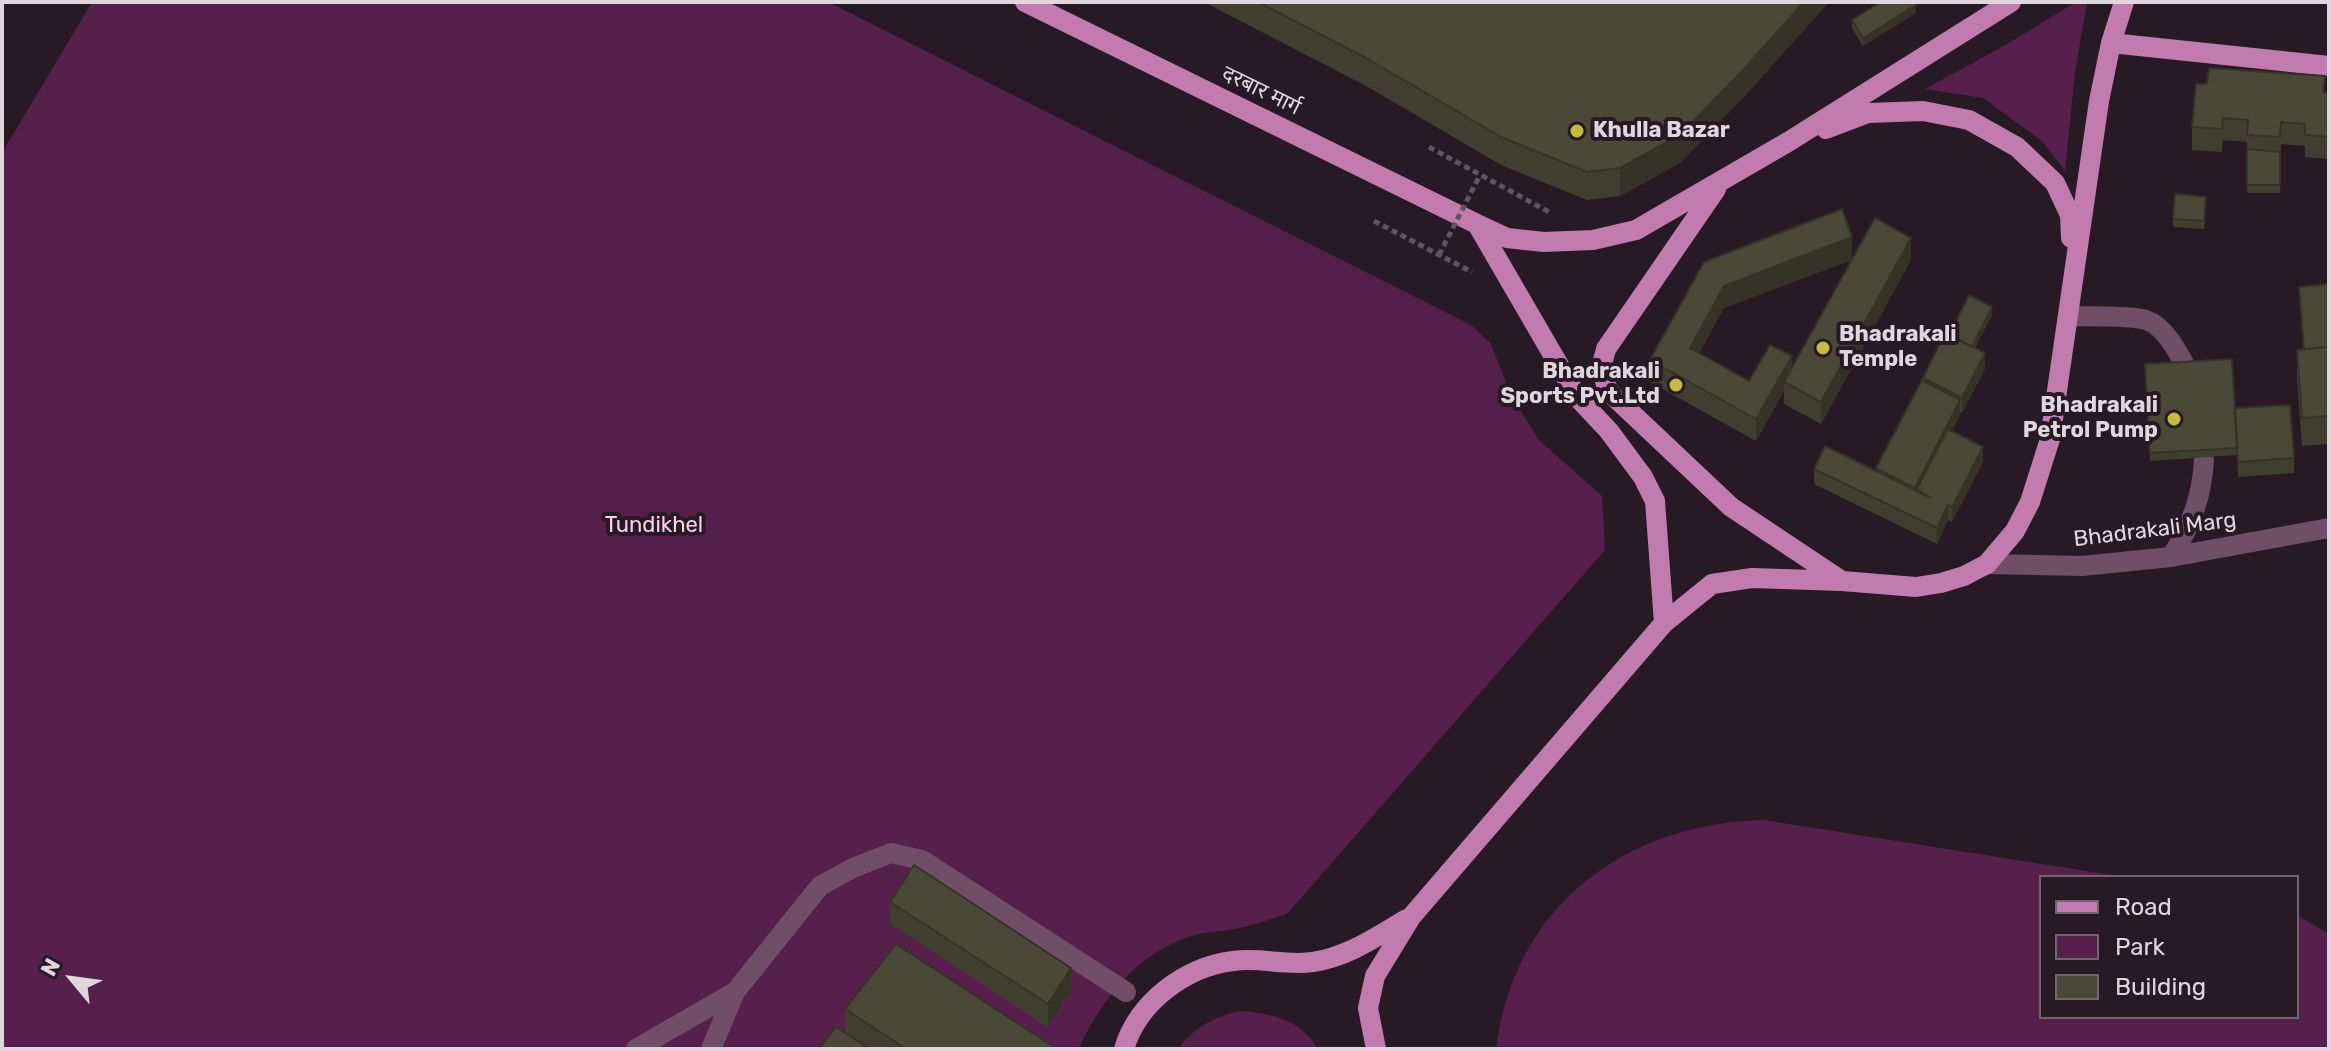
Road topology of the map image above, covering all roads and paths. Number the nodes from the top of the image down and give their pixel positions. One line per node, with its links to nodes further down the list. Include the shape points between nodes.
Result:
1 (1025, 2): 12 (main road, दरबार मार्ग)
2 (2011, 2): 6 (main road)
3 (2124, 2): 4 (main road)
4 (2111, 43): 5 (main road); 15 (main road)
5 (2329, 66)
6 (1788, 142): 9 (main road, दरबार मार्ग); 15 (main road, via 1868,113 1923,111 1969,120 2017,147 2055,183 2070,215)
7 (1429, 147): 8 (path)
8 (1480, 175): 10 (path); 13 (path, bridge)
9 (1720, 183): 12 (main road, दरबार मार्ग, via 1636,230 1593,240 1507,238); 22 (main road, via 1606,349 1601,368 1608,391 1731,507)
10 (1551, 213)
11 (1374, 221): 13 (path)
12 (1477, 224): 23 (main road, via 1578,398 1609,431 1655,501)
13 (1439, 255): 14 (path)
14 (1476, 274)
15 (2073, 278): 16 (main road)
16 (2068, 316): 17 (lane, via 2147,321); 21 (main road, via 2050,439 2030,502 2015,531)
17 (2187, 369)
18 (2204, 460): 20 (lane, via 2199,500)
19 (2329, 528): 20 (lane, Bhadrakali Marg)
20 (2171, 557): 21 (lane, Bhadrakali Marg, via 2082,566)
21 (1987, 564): 22 (main road, via 1964,576 1916,587)
22 (1842, 581): 23 (main road, via 1752,578 1712,584)
23 (1664, 623): 24 (main road)
24 (1411, 917): 29 (main road, via 1334,957 1281,964 1234,960 1192,972 1156,997 1129,1033); 30 (main road, via 1375,976 1368,1008)
25 (735, 992): 26 (lane, via 820,886 891,853 922,860); 27 (lane); 28 (lane)
26 (1126, 992)
27 (636, 1049)
28 (711, 1049)
29 (1124, 1049)
30 (1376, 1049)

